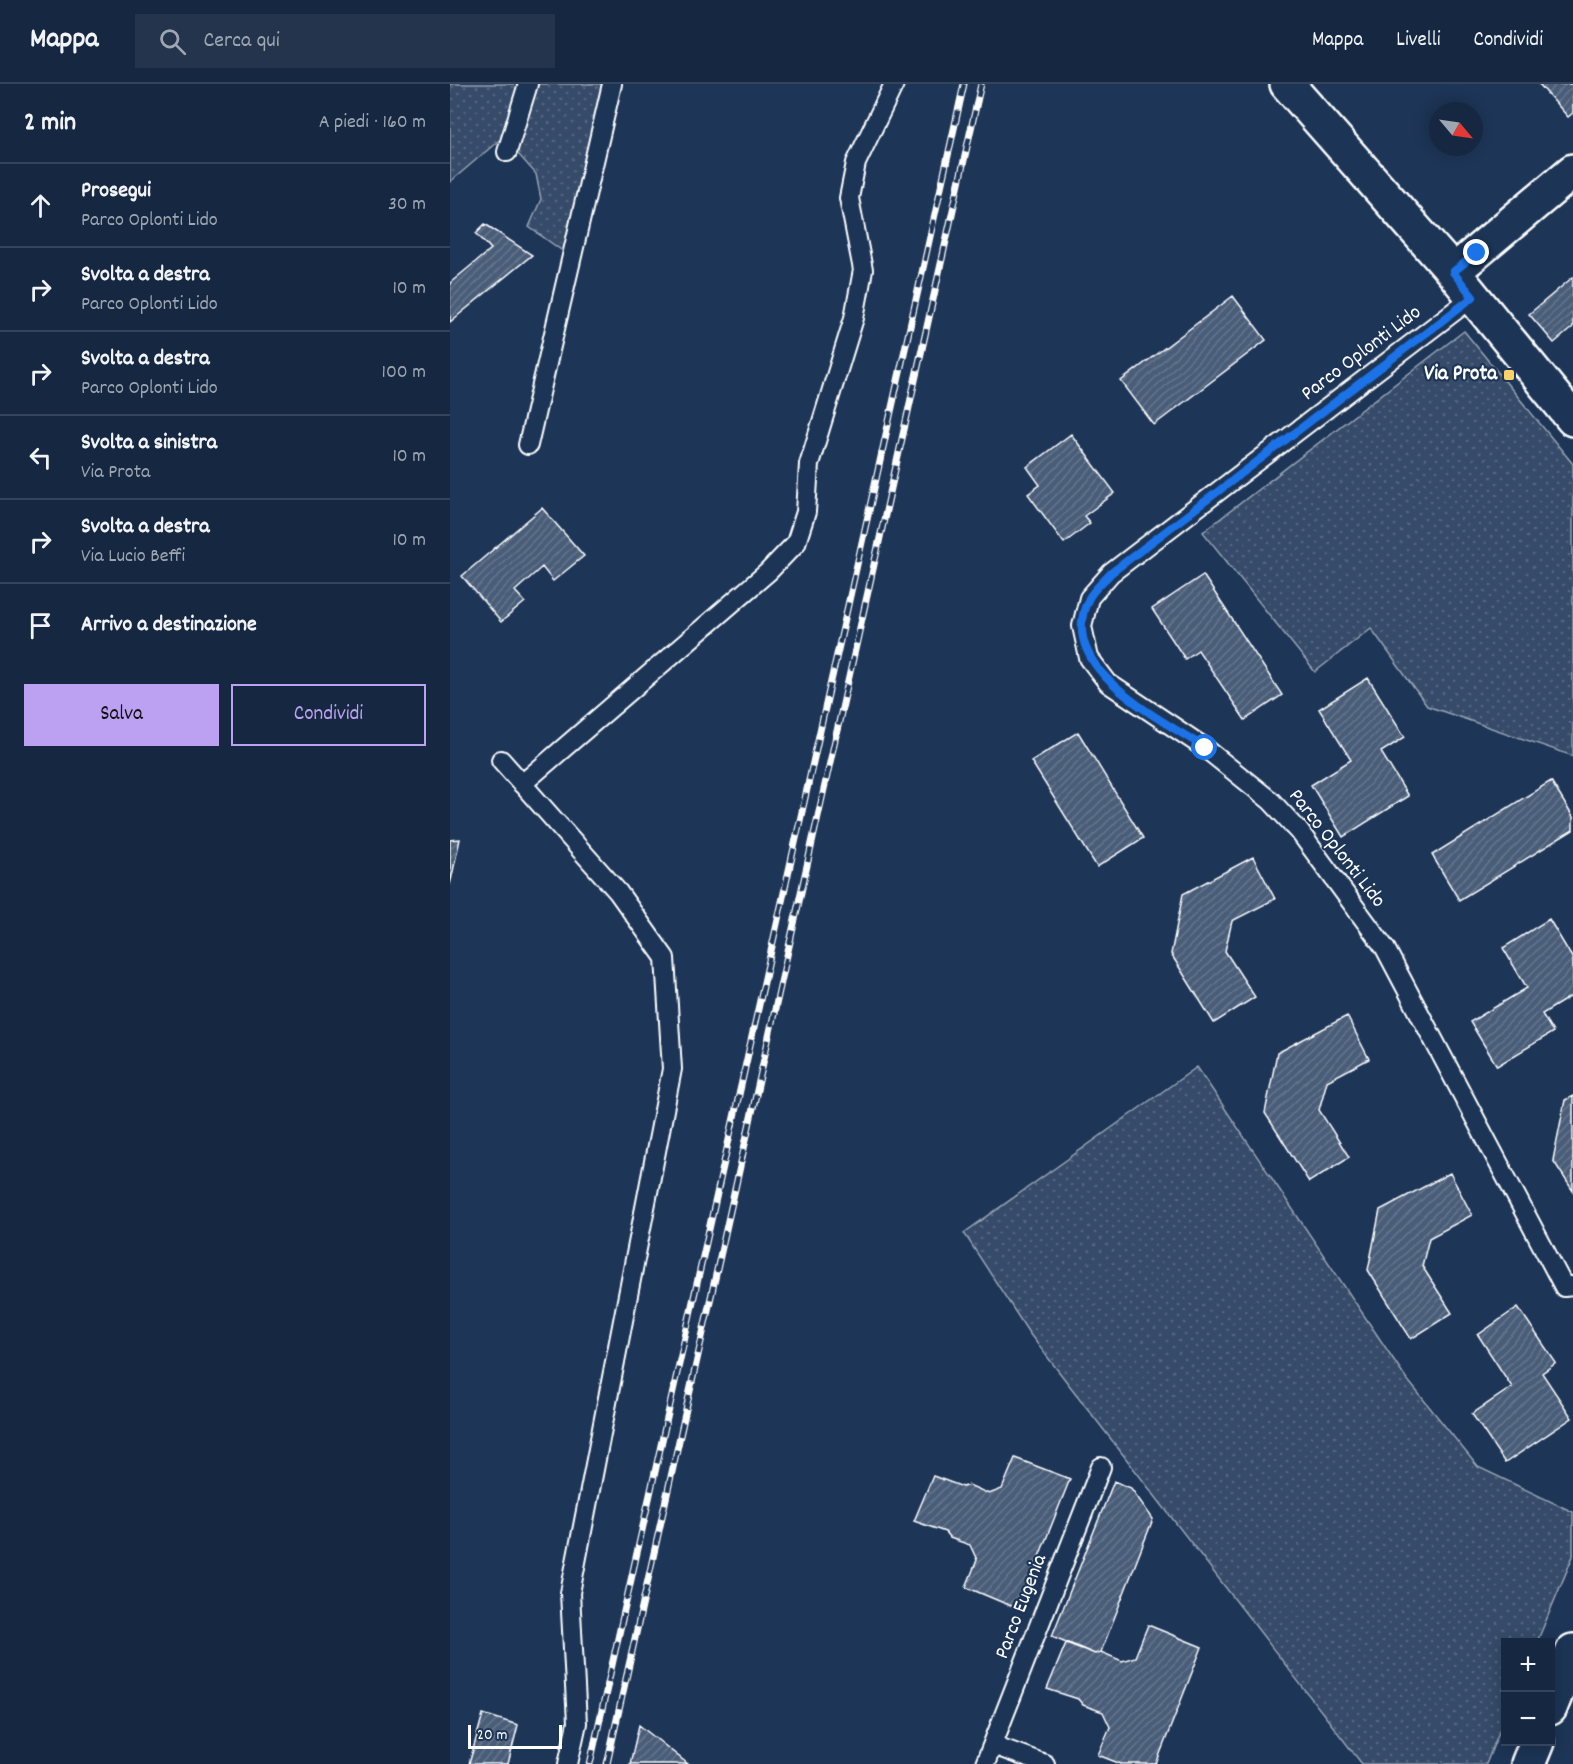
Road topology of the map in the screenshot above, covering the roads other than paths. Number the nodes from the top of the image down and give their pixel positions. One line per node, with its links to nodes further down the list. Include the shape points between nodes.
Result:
1 (528, 84): 6 (lane)
2 (612, 84): 12 (lane)
3 (894, 84): 14 (lane, via 856,163 849,198 863,270 854,318 810,464 806,512 796,543 768,572)
4 (1287, 84): 7 (street)
5 (1313, 84): 7 (street, via 1334,116)
6 (507, 152)
7 (1352, 160): 9 (street)
8 (1573, 171): 9 (street)
9 (1453, 272): 10 (street)
10 (1473, 297): 11 (street); 15 (lane, Parco Oplonti Lido, via 1111,573 1089,598 1082,626 1089,658 1108,683 1205,748 1271,801 1299,831 1384,948 1564,1287)
11 (1573, 419)
12 (528, 445)
13 (501, 760): 14 (lane)
14 (522, 784): 21 (lane, via 618,892 665,958 672,1069 570,1593 577,1724)
15 (1573, 1286)
16 (1101, 1467): 19 (lane, Parco Eugenia)
17 (1573, 1651): 18 (street)
18 (1555, 1698)
19 (993, 1745): 22 (lane, Parco Eugenia); 23 (lane)
20 (1535, 1746): 24 (street)
21 (568, 1764)
22 (985, 1764)
23 (1045, 1764)
24 (1528, 1764)

